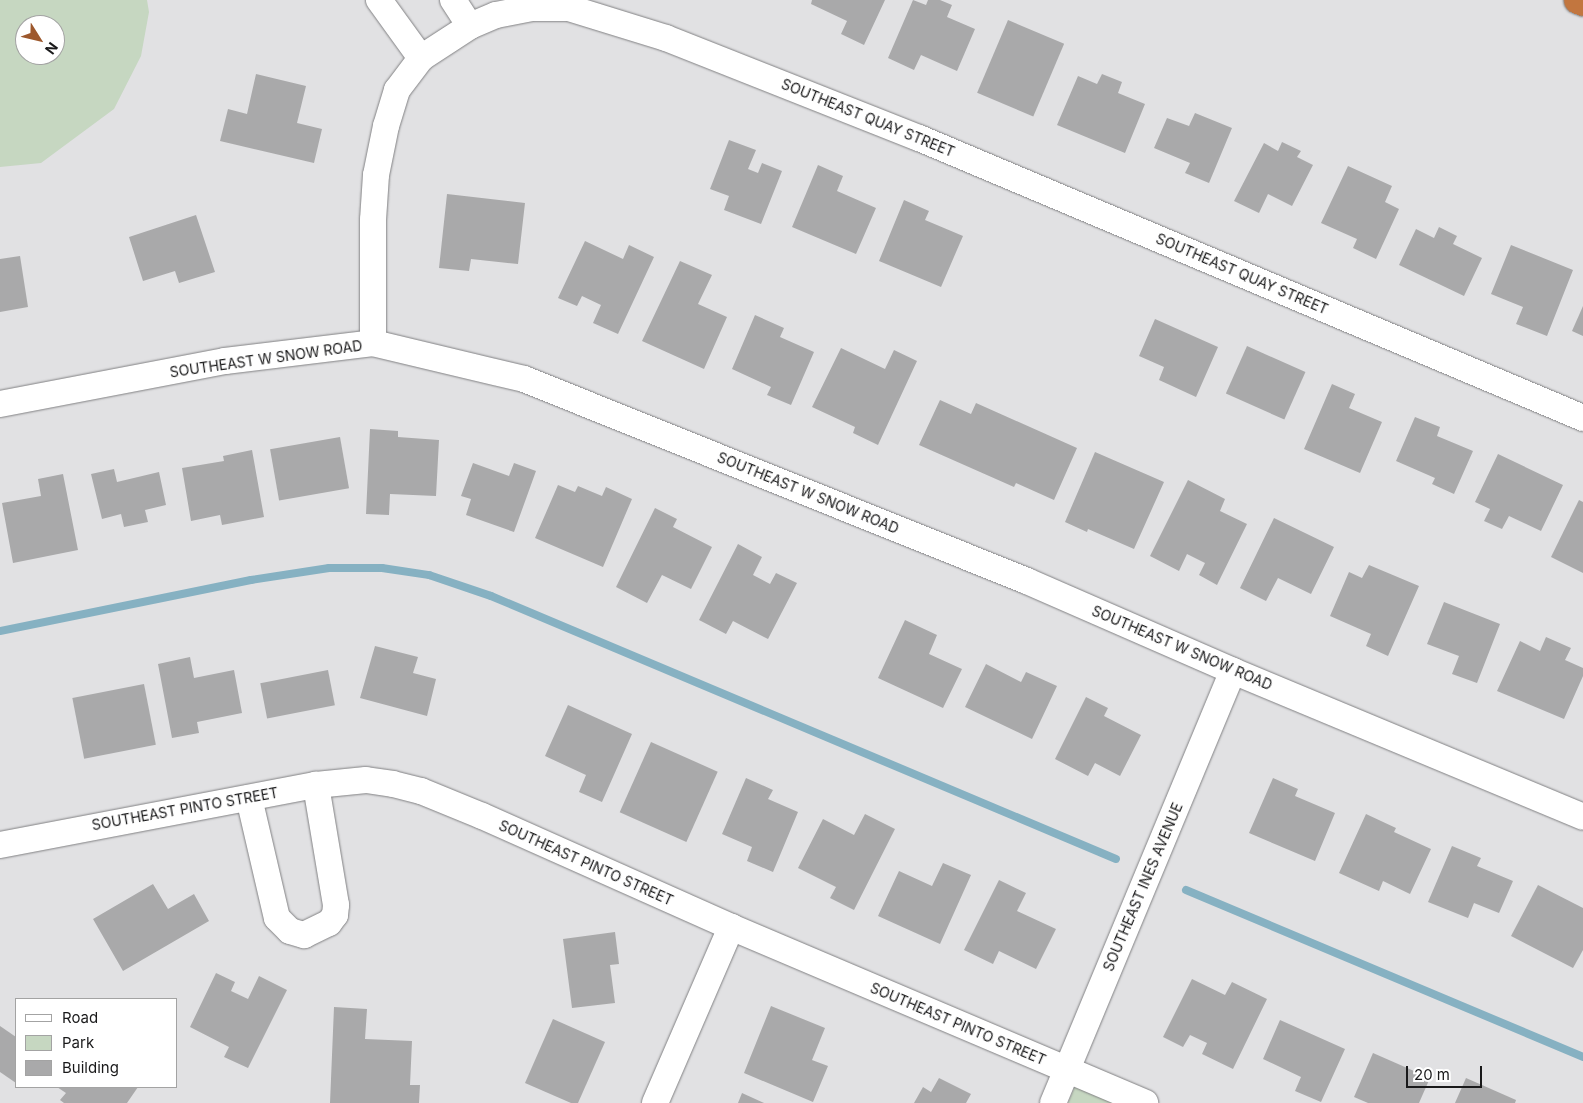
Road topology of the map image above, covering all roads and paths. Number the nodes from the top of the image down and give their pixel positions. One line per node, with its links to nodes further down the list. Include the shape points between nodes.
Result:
1 (379, 0): 6 (street)
2 (453, 0): 5 (street)
3 (1578, 0): 4 (highway)
4 (1583, 2)
5 (470, 26): 6 (street, SOUTHEAST QUAY STREET); 9 (street, SOUTHEAST QUAY STREET, via 496,15 533,8 570,8 666,38 920,138)
6 (420, 58): 7 (street, SOUTHEAST QUAY STREET, via 397,90 376,175)
7 (373, 344): 8 (street, SOUTHEAST W SNOW ROAD, via 225,361); 10 (street, SOUTHEAST W SNOW ROAD, via 524,379 1028,581)
8 (0, 404)
9 (1583, 418)
10 (1233, 671): 13 (street, SOUTHEAST W SNOW ROAD); 16 (street, SOUTHEAST INES AVENUE)
11 (316, 785): 12 (street, SOUTHEAST PINTO STREET); 12 (street, via 336,905 329,923 304,935 290,931 275,912); 15 (street, SOUTHEAST PINTO STREET, via 366,780 421,791)
12 (249, 798): 14 (street, SOUTHEAST PINTO STREET)
13 (1583, 817)
14 (0, 845)
15 (731, 927): 16 (street, SOUTHEAST PINTO STREET); 17 (street)
16 (1067, 1070): 18 (street, SOUTHEAST INES AVENUE); 19 (street, SOUTHEAST PINTO STREET)
17 (654, 1103)
18 (1054, 1103)
19 (1145, 1103)

